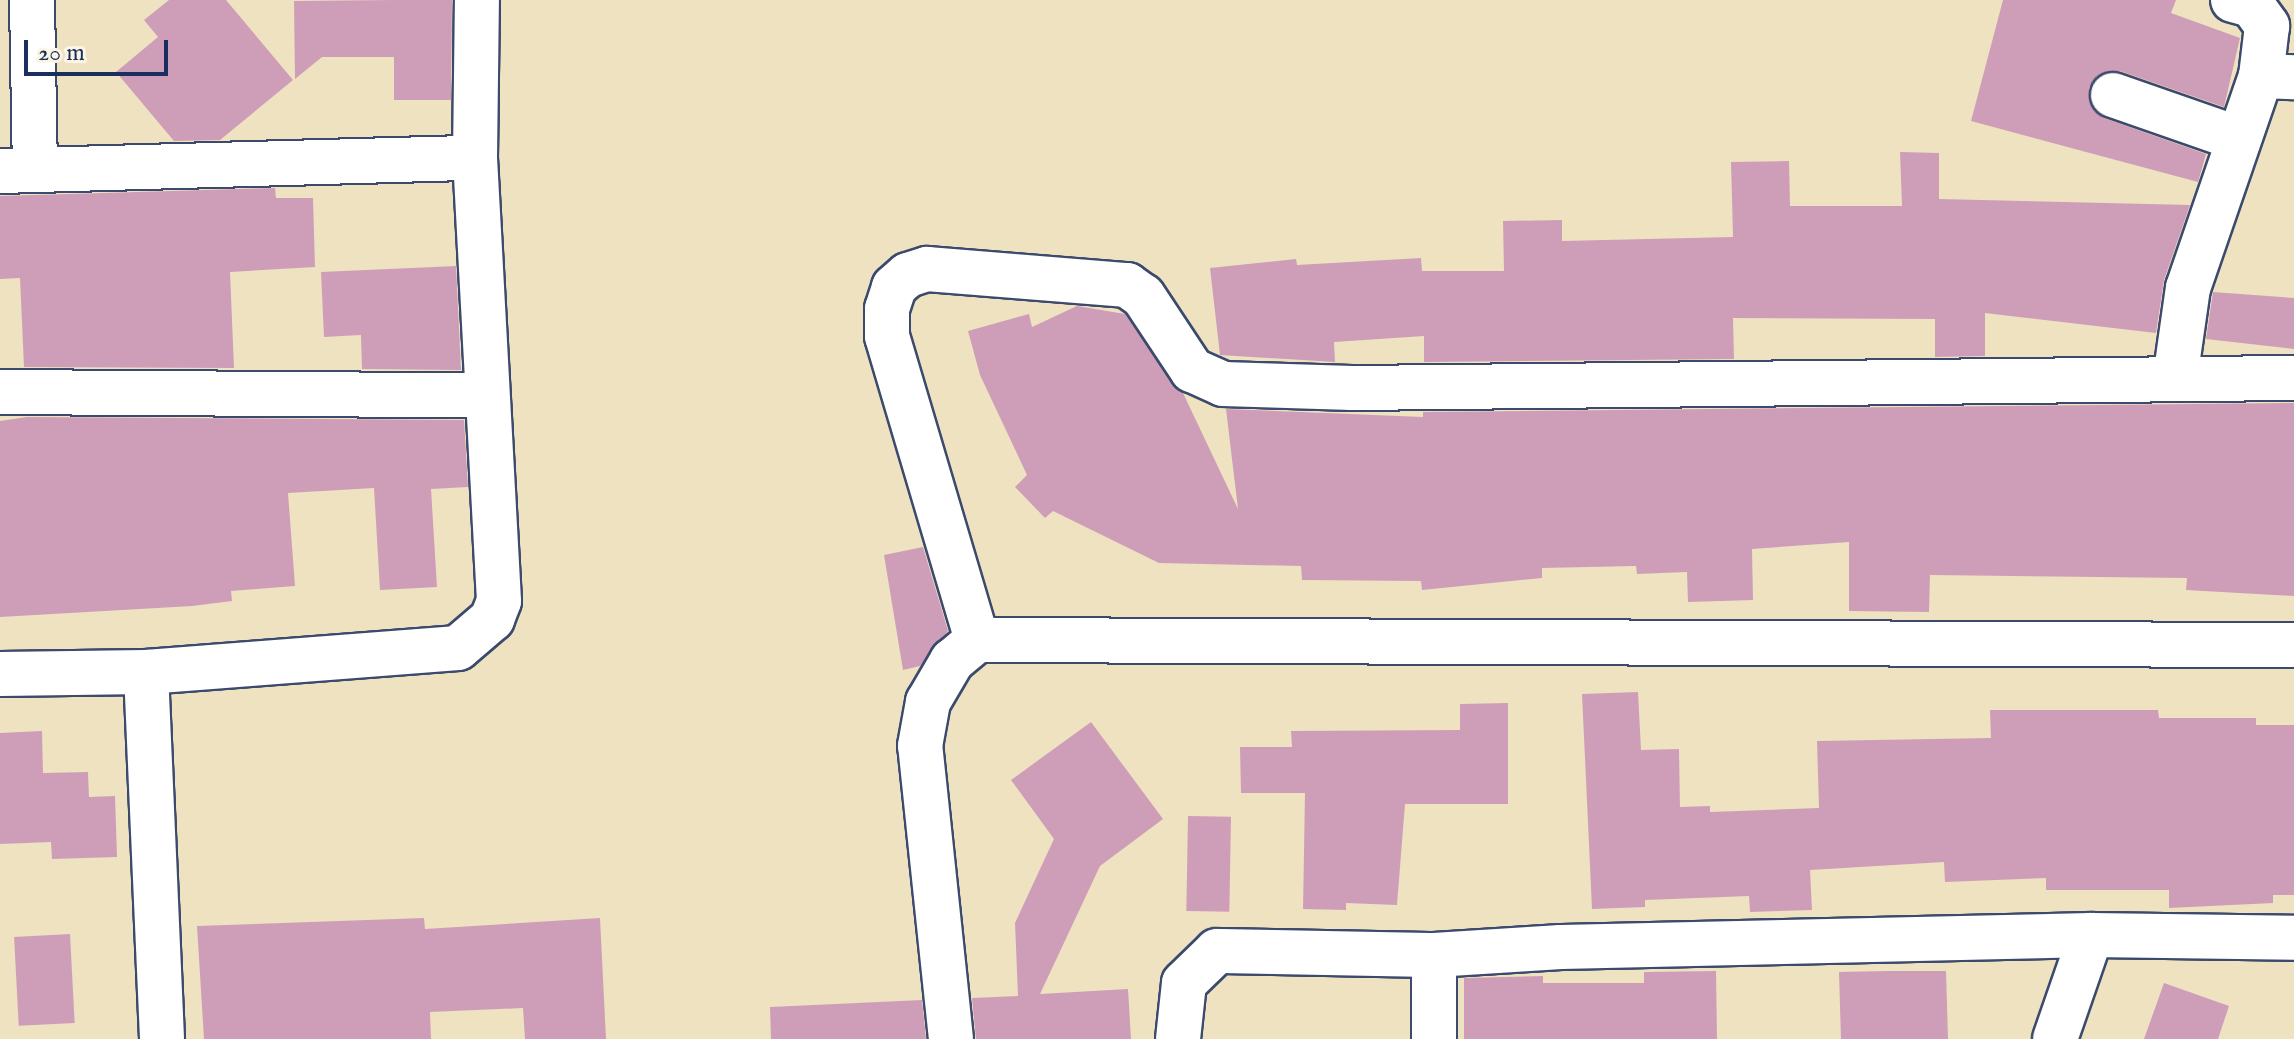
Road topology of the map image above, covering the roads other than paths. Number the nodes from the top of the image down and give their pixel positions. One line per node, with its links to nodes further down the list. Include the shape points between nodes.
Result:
1 (32, 0): 8 (street)
2 (477, 0): 7 (street)
3 (2233, 0): 4 (street, via 2252,5 2267,26)
4 (2278, 76): 6 (street)
5 (2113, 95): 6 (street)
6 (2239, 139): 10 (street, via 2188,288)
7 (475, 158): 8 (street); 12 (street)
8 (18, 170)
9 (2294, 378): 10 (street)
10 (2175, 379): 13 (street, via 1367,388 1223,384 1192,370 1143,296 1127,285 927,269 894,287 887,336)
11 (0, 392): 12 (street)
12 (486, 395): 15 (street, via 499,601 476,636 458,648)
13 (977, 640): 14 (street); 21 (street, via 952,661 928,702 920,746)
14 (2294, 645)
15 (146, 672): 16 (street); 20 (street)
16 (0, 674)
17 (2091, 935): 18 (street); 19 (street, via 1561,947); 24 (street)
18 (2294, 938)
19 (1434, 955): 22 (street, via 1217,951 1184,983); 23 (street)
20 (162, 1039)
21 (951, 1039)
22 (1178, 1039)
23 (1434, 1039)
24 (2055, 1039)

